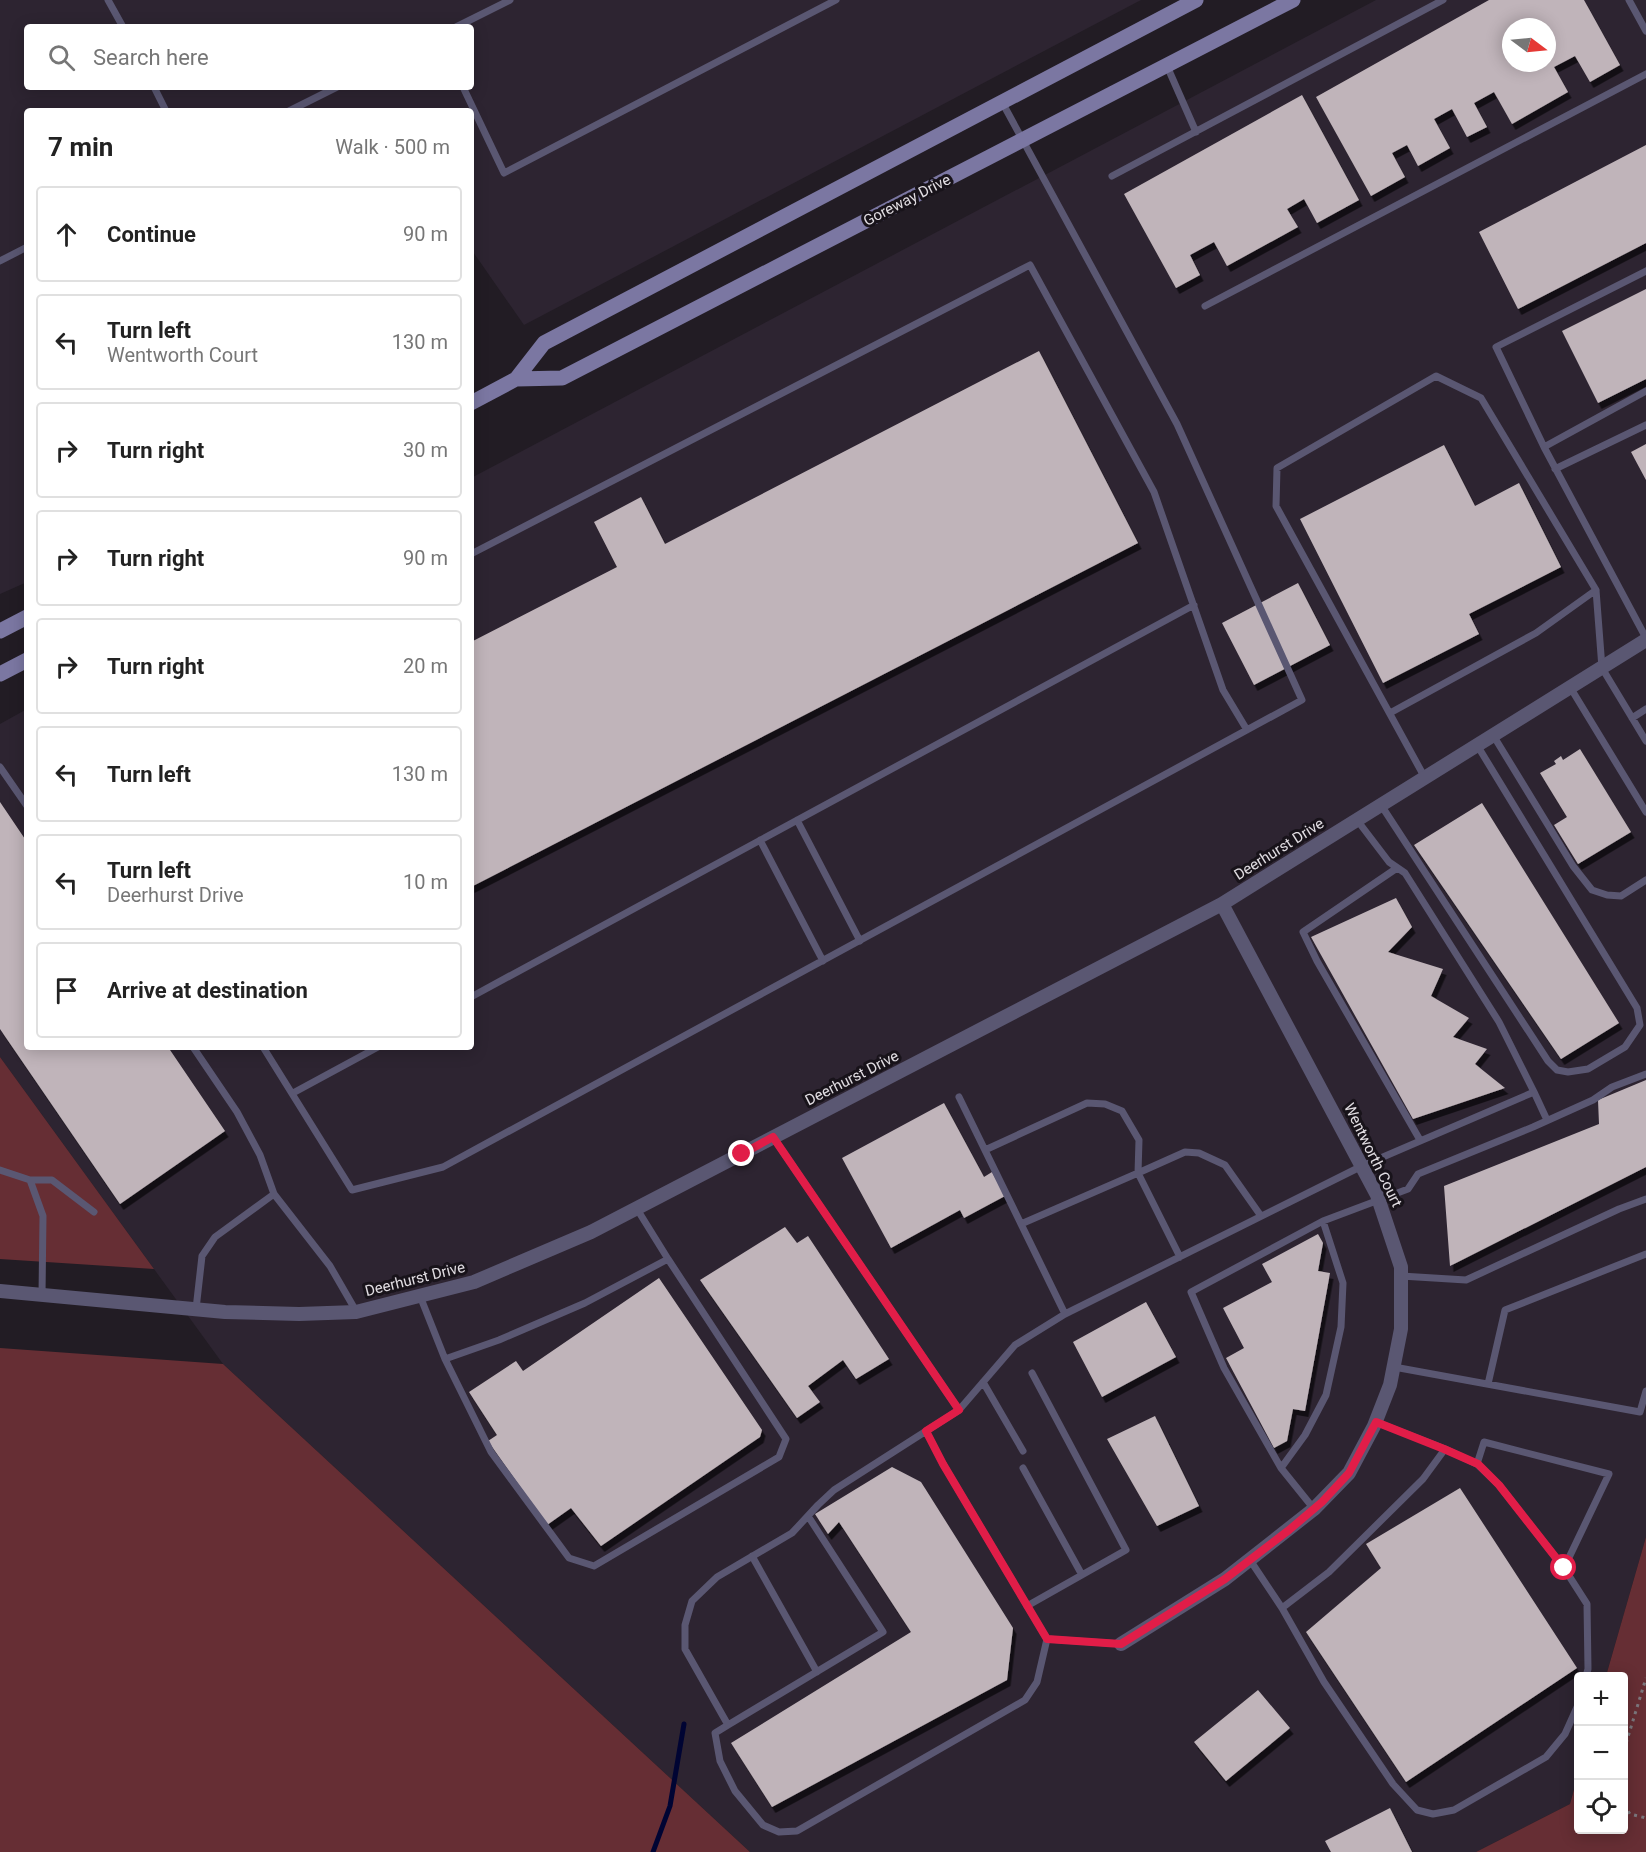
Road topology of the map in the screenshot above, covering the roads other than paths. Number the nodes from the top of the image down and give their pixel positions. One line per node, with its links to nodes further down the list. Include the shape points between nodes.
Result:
1 (108, 0): 8 (lane)
2 (510, 0): 9 (lane)
3 (837, 0): 20 (lane, via 504,173)
4 (1196, 0): 16 (main road, Goreway Drive)
5 (1293, 0): 11 (main road, Goreway Drive)
6 (1443, 0): 21 (lane)
7 (1629, 0): 10 (lane)
8 (121, 24)
9 (462, 24)
10 (1646, 31)
11 (1167, 66): 21 (lane); 22 (main road, Goreway Drive)
12 (1646, 74): 27 (lane)
13 (156, 90): 17 (lane)
14 (331, 90): 18 (lane)
15 (464, 90): 19 (lane)
16 (1002, 102): 22 (lane); 28 (main road, Goreway Drive, via 544,343)
17 (164, 108)
18 (295, 108)
19 (473, 108)
20 (474, 110)
21 (1196, 132): 23 (lane)
22 (1023, 140): 28 (main road, Goreway Drive, via 562,378); 47 (lane, via 1177,424 1302,700)
23 (1112, 176)
24 (24, 249): 25 (lane)
25 (0, 261)
26 (1646, 271): 32 (lane, via 1496,347)
27 (1205, 306)
28 (516, 379): 30 (main road, Goreway Drive)
29 (1646, 391): 32 (lane)
30 (474, 401)
31 (1646, 425): 33 (lane)
32 (1544, 447): 33 (lane)
33 (1555, 469): 39 (lane)
34 (474, 552): 36 (lane, via 1030,265 1154,492)
35 (1596, 590): 41 (lane); 45 (lane, via 1536,633); 45 (lane, via 1481,398 1436,376 1277,468 1276,506)
36 (1194, 605): 47 (lane, via 1223,690); 56 (lane)
37 (24, 619): 38 (main road)
38 (0, 631)
39 (1646, 639): 41 (street, Deerhurst Drive)
40 (24, 662): 42 (main road)
41 (1602, 668): 43 (street, Deerhurst Drive); 46 (lane)
42 (0, 674)
43 (1570, 687): 48 (street, Deerhurst Drive); 55 (lane)
44 (1646, 709): 46 (lane)
45 (1390, 714): 52 (lane)
46 (1632, 718): 49 (lane)
47 (1247, 730): 62 (lane)
48 (1493, 735): 50 (street, Deerhurst Drive); 60 (lane, via 1573,866 1592,890 1621,896)
49 (1646, 741)
50 (1477, 745): 52 (street, Deerhurst Drive); 54 (lane, via 1637,1008 1640,1025 1625,1047 1588,1069 1557,1070)
51 (0, 767): 53 (lane)
52 (1425, 778): 54 (street, Deerhurst Drive)
53 (24, 802)
54 (1381, 805): 57 (street, Deerhurst Drive)
55 (1646, 812)
56 (797, 820): 58 (lane); 62 (lane)
57 (1357, 820): 59 (lane); 61 (street, Deerhurst Drive)
58 (760, 840): 63 (lane); 64 (lane)
59 (1397, 868): 69 (lane, via 1405,873 1499,1022); 74 (lane, via 1303,932)
60 (1646, 880)
61 (1222, 904): 73 (street, Deerhurst Drive); 76 (street, Wentworth Court)
62 (860, 941): 63 (lane)
63 (823, 961): 70 (lane, via 443,1167 352,1190)
64 (474, 995)
65 (195, 1050): 80 (lane, via 237,1112 260,1155)
66 (265, 1050): 70 (lane)
67 (373, 1050): 70 (lane)
68 (1646, 1074): 72 (lane)
69 (1534, 1092): 72 (lane); 74 (lane)
70 (293, 1094)
71 (959, 1097): 75 (lane)
72 (1547, 1120): 82 (lane, via 1419,1174 1408,1189)
73 (773, 1137): 83 (street, Deerhurst Drive); 104 (lane)
74 (1420, 1140): 76 (lane)
75 (985, 1150): 78 (lane, via 1087,1103 1105,1104 1122,1111 1139,1140); 87 (lane)
76 (1362, 1166): 82 (street, Wentworth Court); 85 (lane)
77 (0, 1170): 79 (lane)
78 (1138, 1173): 85 (lane, via 1185,1152 1198,1153 1225,1165); 87 (lane); 89 (lane)
79 (30, 1180): 84 (lane, via 52,1180); 93 (lane, via 43,1216)
80 (274, 1194): 95 (lane, via 215,1237 202,1256); 96 (lane, via 330,1266)
81 (1646, 1199): 91 (lane, via 1466,1280)
82 (1379, 1200): 86 (lane); 91 (street, Wentworth Court)
83 (637, 1209): 90 (lane); 94 (street, Deerhurst Drive, via 474,1282)
84 (94, 1212)
85 (1261, 1216): 89 (lane)
86 (1323, 1221): 111 (lane, via 1343,1283 1341,1327 1326,1395 1305,1435); 111 (lane, via 1191,1292 1224,1368)
87 (1021, 1224): 97 (lane)
88 (1646, 1254): 102 (lane, via 1505,1310)
89 (1180, 1257): 97 (lane)
90 (668, 1259): 98 (lane, via 585,1303); 98 (lane, via 786,1439 779,1456 594,1566 570,1558 490,1452)
91 (1401, 1276): 99 (street, Wentworth Court, via 1401,1329)
92 (0, 1291): 93 (street, Deerhurst Drive)
93 (42, 1295): 95 (street, Deerhurst Drive)
94 (420, 1296): 96 (street, Deerhurst Drive); 98 (lane)
95 (196, 1309): 96 (street, Deerhurst Drive, via 299,1314)
96 (356, 1311)
97 (1065, 1314): 101 (lane, via 1015,1345)
98 (445, 1359)
99 (1394, 1367): 102 (lane); 105 (street, Wentworth Court)
100 (1032, 1373): 117 (lane, via 1126,1550)
101 (983, 1382): 104 (lane); 108 (lane)
102 (1488, 1384): 103 (lane, via 1640,1412)
103 (1646, 1391)
104 (959, 1410): 106 (lane)
105 (1376, 1422): 107 (lane); 112 (street, Wentworth Court, via 1349,1473)
106 (926, 1431): 113 (lane, via 834,1490); 118 (lane)
107 (1444, 1449): 109 (lane); 119 (lane, via 1422,1479 1329,1572)
108 (1023, 1450)
109 (1478, 1464): 116 (lane); 116 (lane, via 1484,1442 1609,1474)
110 (1023, 1468): 117 (lane)
111 (1281, 1468): 112 (lane)
112 (1314, 1509): 115 (street, Wentworth Court)
113 (808, 1515): 114 (lane, via 792,1533); 122 (lane, via 883,1632)
114 (752, 1557): 122 (lane); 125 (lane, via 717,1577 692,1601 685,1625 686,1648)
115 (1250, 1560): 119 (lane); 121 (street, Wentworth Court)
116 (1564, 1568): 123 (lane, via 1587,1604)
117 (1082, 1575): 118 (lane)
118 (1027, 1606): 120 (lane)
119 (1282, 1608): 124 (lane, via 1324,1682 1393,1784 1417,1810 1432,1814 1454,1810 1546,1757 1565,1734)
120 (1047, 1639): 121 (lane); 125 (lane, via 1037,1682 1025,1700 796,1831 778,1832 763,1825 735,1791 720,1761 715,1733)
121 (1121, 1644)
122 (817, 1672): 125 (lane)
123 (1587, 1672)
124 (1574, 1714)
125 (728, 1725)

